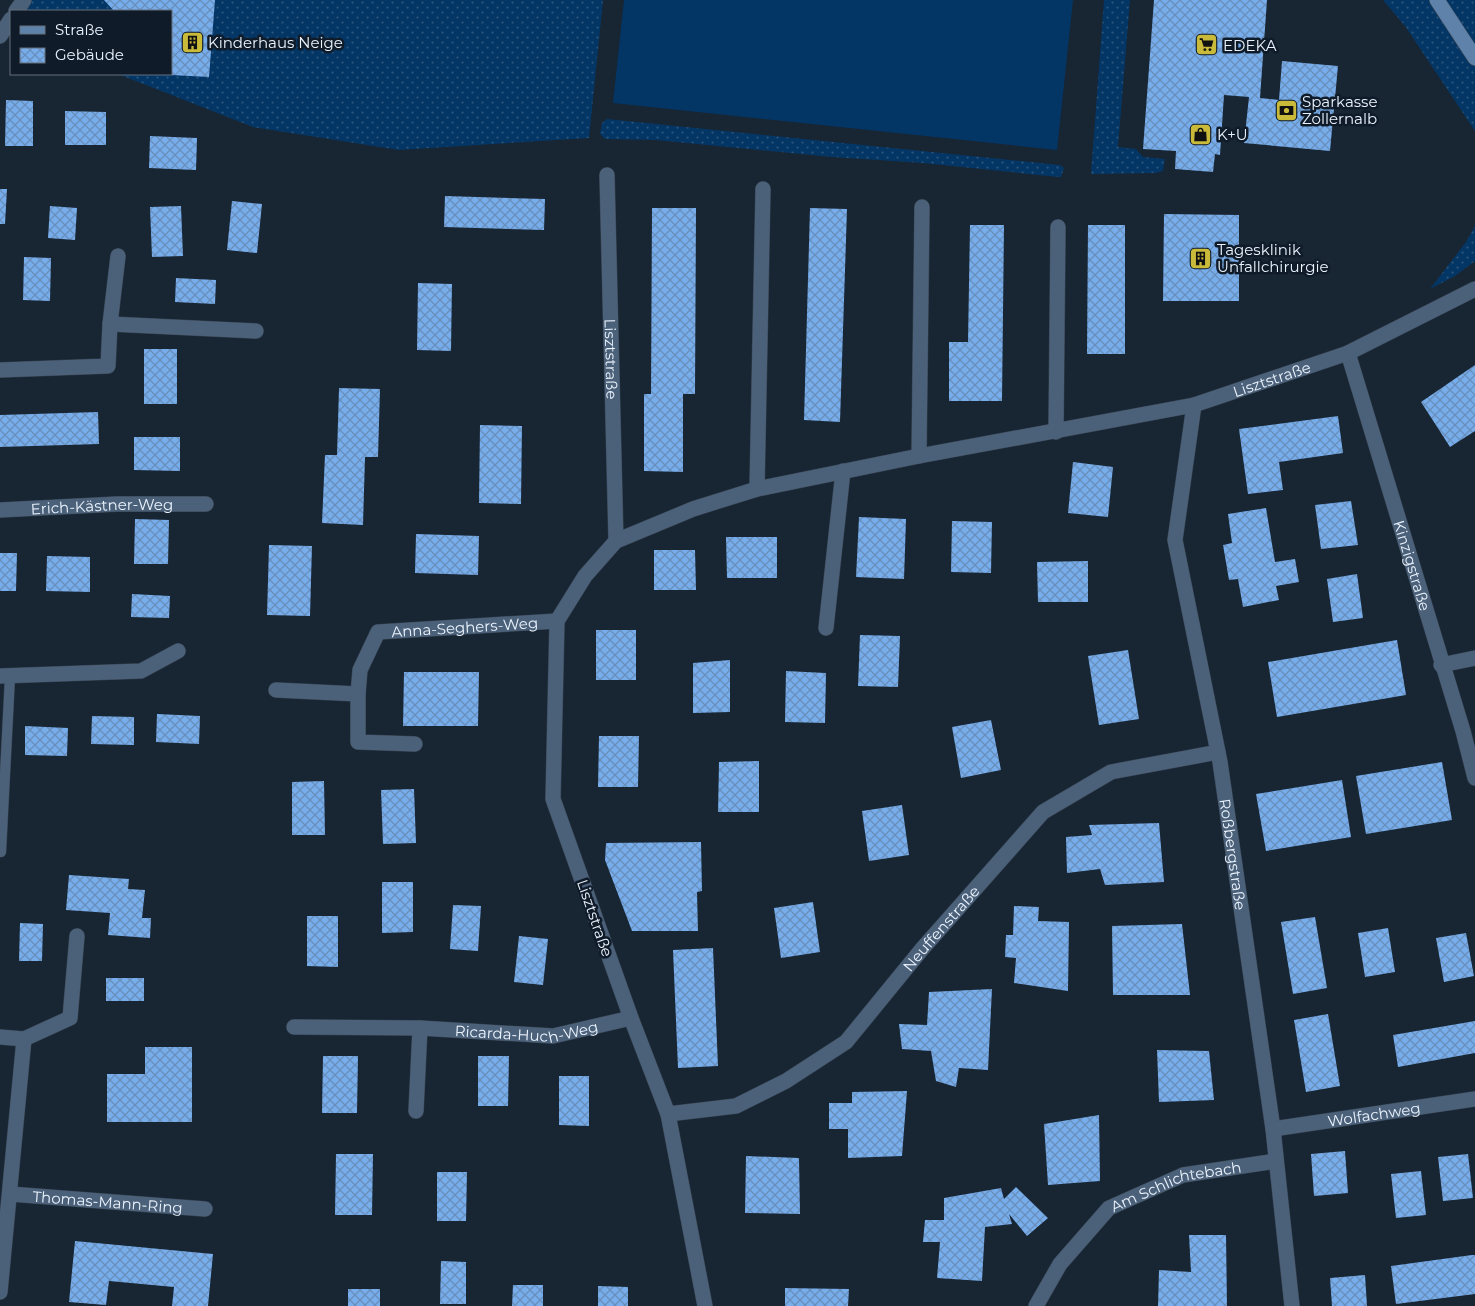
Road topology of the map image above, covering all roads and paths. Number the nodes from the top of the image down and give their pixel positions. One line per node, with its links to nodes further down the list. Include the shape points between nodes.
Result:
1 (1437, 0): 4 (street)
2 (10, 21): 3 (street)
3 (0, 36)
4 (1475, 58)
5 (607, 175): 22 (street, Lisztstraße)
6 (763, 189): 19 (street)
7 (922, 207): 17 (street)
8 (1058, 227): 16 (street)
9 (118, 256): 11 (street)
10 (1475, 289): 13 (street, Lisztstraße)
11 (110, 324): 12 (street); 14 (street, via 108,366)
12 (256, 331)
13 (1348, 353): 15 (street, Lisztstraße); 27 (street, Kinzigstraße)
14 (0, 370)
15 (1194, 405): 16 (street, Lisztstraße); 32 (street, Roßbergstraße, via 1175,540)
16 (1056, 432): 17 (street, Lisztstraße)
17 (919, 456): 18 (street, Lisztstraße)
18 (844, 471): 19 (street, Lisztstraße); 24 (street)
19 (757, 489): 22 (street, Lisztstraße)
20 (206, 504): 21 (street, Erich-Kästner-Weg, via 117,504)
21 (0, 510)
22 (616, 541): 23 (street, Lisztstraße, via 585,576)
23 (557, 621): 30 (street, Anna-Seghers-Weg, via 378,632 360,670); 36 (street, Lisztstraße, via 553,799)
24 (826, 628)
25 (178, 651): 28 (street, via 140,671)
26 (1475, 658): 27 (street)
27 (1441, 665): 33 (street, Kinzigstraße)
28 (5, 676): 34 (lane)
29 (276, 690): 30 (street)
30 (358, 694): 31 (street, Anna-Seghers-Weg, via 358,742)
31 (415, 744)
32 (1218, 752): 43 (street, Neuffenstraße, via 1111,772 1043,812 922,949 846,1042 786,1081 736,1106); 44 (street, Roßbergstraße)
33 (1475, 778)
34 (1, 852)
35 (77, 936): 40 (street, via 70,1018)
36 (631, 1018): 38 (street, Ricarda-Huch-Weg, via 554,1036); 43 (street, Lisztstraße)
37 (294, 1027): 38 (street, Ricarda-Huch-Weg)
38 (420, 1028): 42 (street)
39 (0, 1037): 40 (street)
40 (24, 1039): 46 (street)
41 (1475, 1100): 44 (street, Wolfachweg)
42 (416, 1111)
43 (668, 1114): 49 (street, Lisztstraße)
44 (1273, 1129): 45 (street, Roßbergstraße)
45 (1276, 1161): 50 (street, Am Schlichtebach, via 1184,1176 1109,1208 1060,1264); 51 (street, Roßbergstraße)
46 (10, 1194): 47 (street, Thomas-Mann-Ring); 48 (street)
47 (205, 1209)
48 (0, 1292)
49 (705, 1306)
50 (1036, 1306)
51 (1292, 1306)

